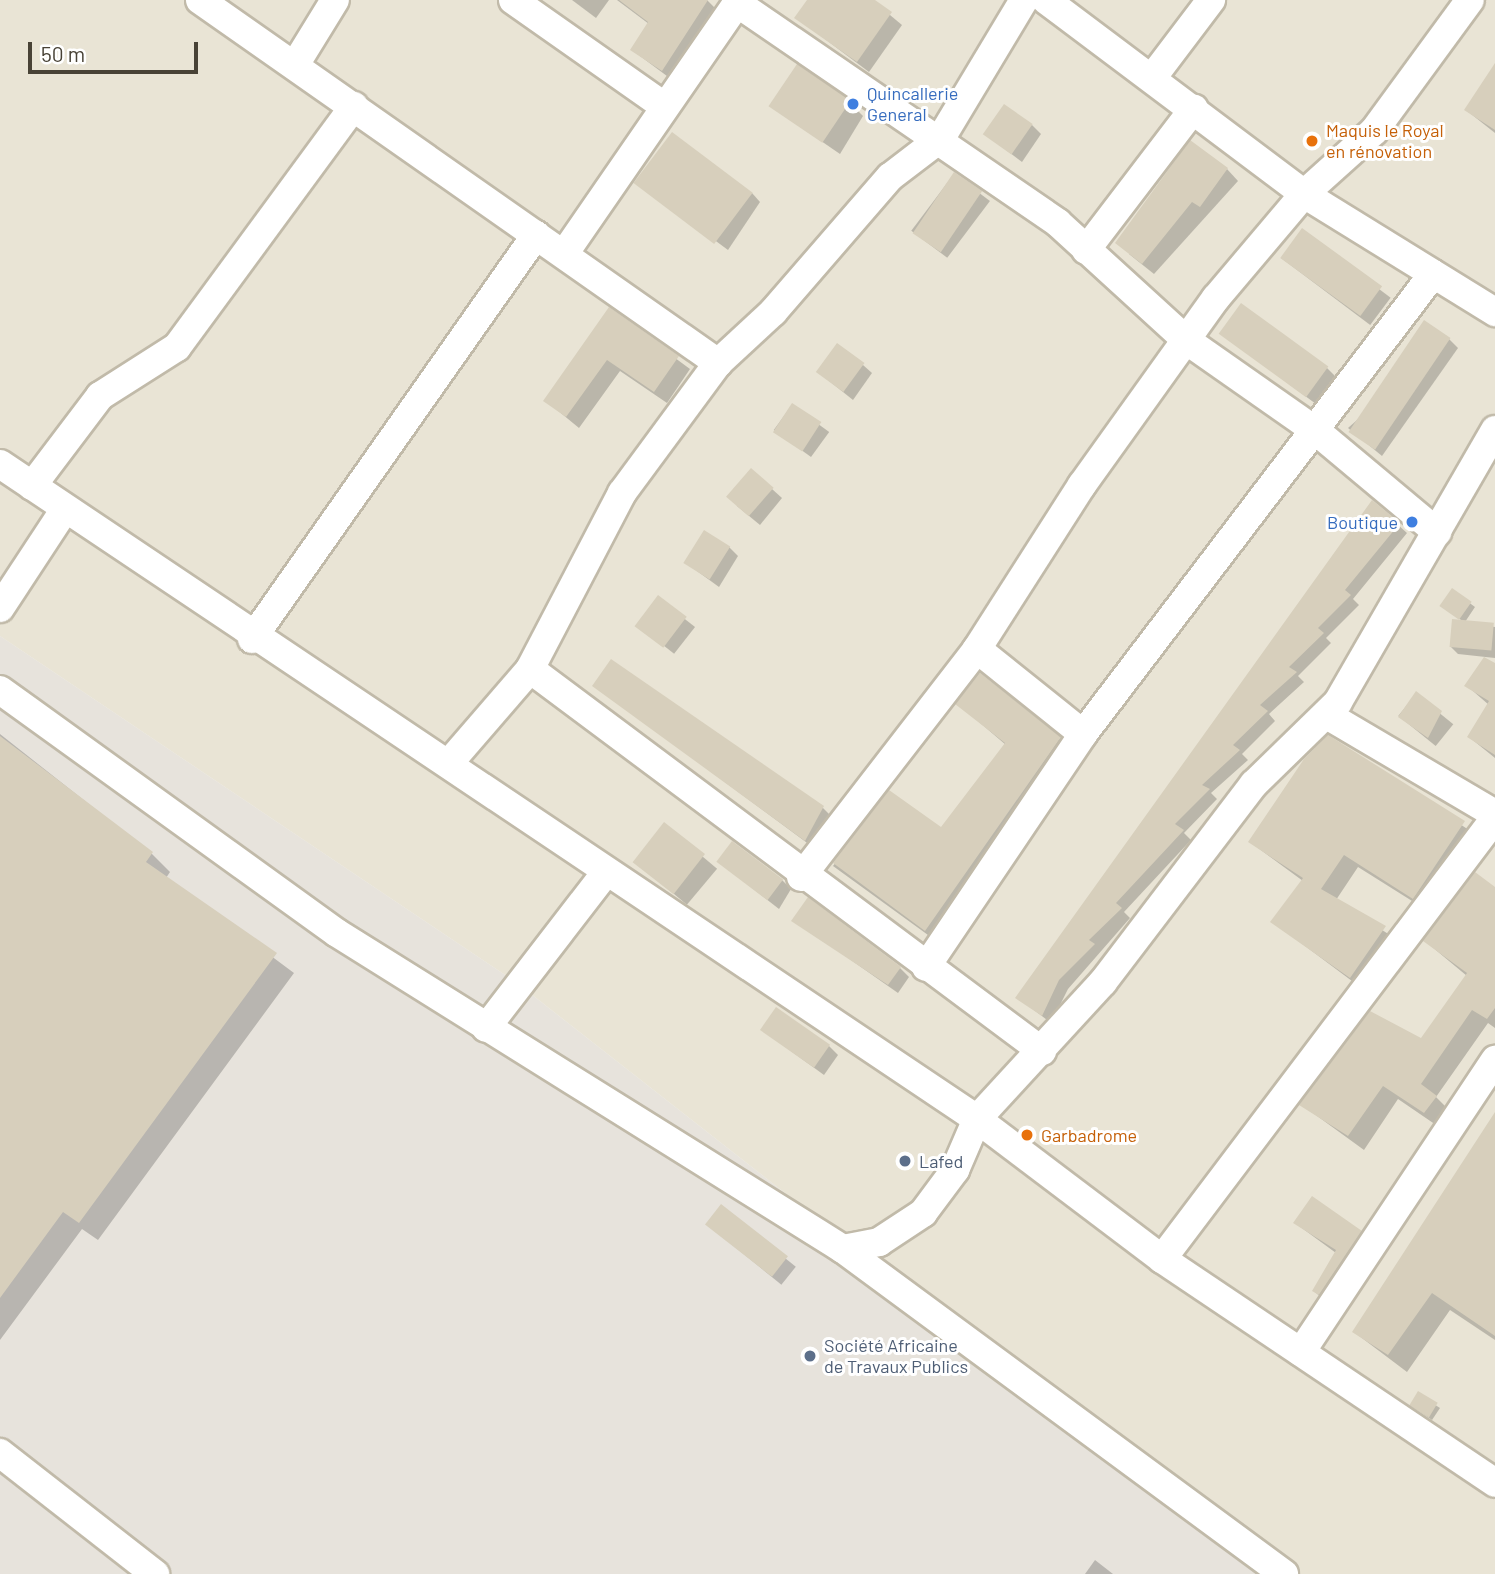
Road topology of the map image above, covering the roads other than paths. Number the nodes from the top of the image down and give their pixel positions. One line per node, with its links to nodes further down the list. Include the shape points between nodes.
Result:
1 (200, 0): 9 (street)
2 (335, 0): 9 (street)
3 (513, 0): 12 (street)
4 (1024, 0): 14 (street)
5 (1046, 0): 10 (street)
6 (1211, 0): 10 (street)
7 (1470, 0): 15 (street, via 1374,131)
8 (738, 1): 12 (street); 14 (street)
9 (295, 65): 11 (street)
10 (1152, 78): 13 (street)
11 (354, 106): 16 (street); 26 (street, via 177,347 100,396)
12 (664, 106): 18 (street)
13 (1194, 108): 15 (street); 17 (street)
14 (941, 138): 17 (street); 22 (street, via 890,177 773,312)
15 (1304, 194): 19 (street); 21 (street)
16 (536, 235): 18 (street); 30 (street)
17 (1086, 250): 21 (street)
18 (564, 254): 22 (street)
19 (1433, 274): 20 (street); 24 (street)
20 (1492, 304)
21 (1186, 340): 24 (street); 31 (street, via 1082,485)
22 (718, 363): 32 (street, via 622,492)
23 (1495, 430): 28 (street)
24 (1316, 432): 28 (street); 35 (street)
25 (0, 464): 26 (street)
26 (32, 486): 27 (street)
27 (65, 509): 29 (street); 30 (street)
28 (1437, 532): 34 (street)
29 (0, 608)
30 (252, 639): 36 (street)
31 (977, 649): 35 (street); 39 (street)
32 (530, 669): 36 (street); 39 (street)
33 (0, 690): 41 (street, via 337,933)
34 (1327, 715): 37 (street); 42 (street, via 1254,784 1179,887)
35 (1083, 734): 40 (street)
36 (449, 762): 38 (street)
37 (1495, 816): 46 (street)
38 (606, 872): 41 (street); 44 (street)
39 (801, 877): 40 (street)
40 (926, 967): 42 (street)
41 (486, 1028): 45 (street)
42 (1042, 1051): 44 (street)
43 (1495, 1060): 47 (street)
44 (977, 1119): 45 (street, via 954,1170 923,1213 879,1242); 46 (street)
45 (843, 1250): 51 (street)
46 (1162, 1259): 47 (street)
47 (1301, 1352): 49 (street)
48 (0, 1453): 50 (street)
49 (1494, 1481)
50 (155, 1574)
51 (1284, 1574)

